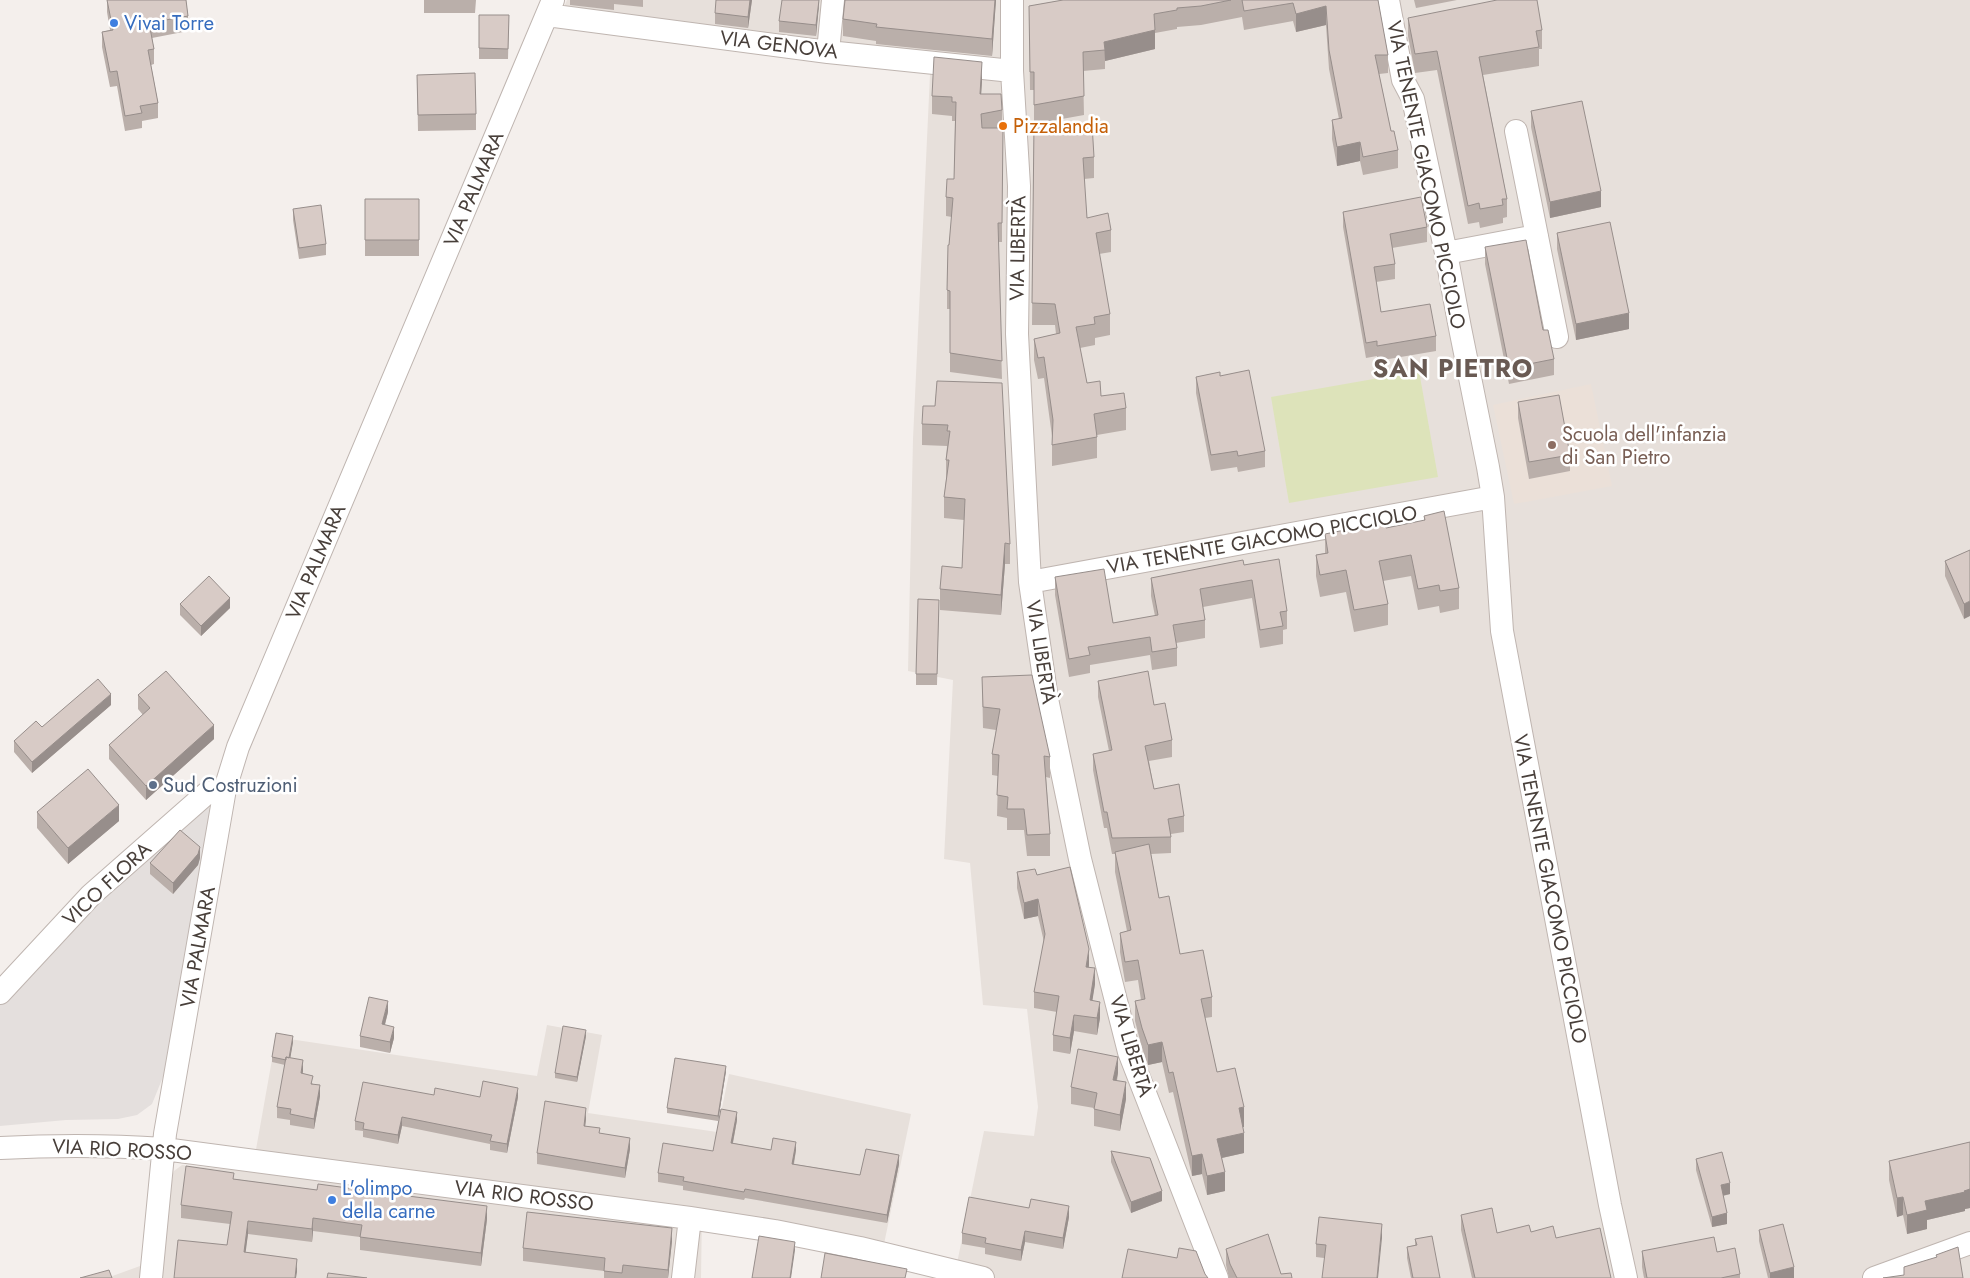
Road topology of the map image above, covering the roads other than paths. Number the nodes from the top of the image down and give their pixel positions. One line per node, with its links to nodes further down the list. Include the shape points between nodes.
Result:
1 (833, 0): 5 (street)
2 (1388, 0): 9 (street, VIA TENENTE GIACOMO PICCIOLO, via 1402,24 1403,80 1413,99)
3 (550, 8): 5 (street, VIA GENOVA); 13 (street, VIA PALMARA, via 242,738)
4 (1018, 9): 6 (street, VIA LIBERTÀ)
5 (828, 52): 6 (street, VIA GENOVA)
6 (1012, 71): 12 (street, VIA LIBERTÀ, via 1019,186 1017,334)
7 (1516, 131): 8 (street)
8 (1537, 236): 9 (street); 10 (street)
9 (1446, 252): 11 (street, VIA TENENTE GIACOMO PICCIOLO)
10 (1557, 337)
11 (1493, 497): 12 (street, VIA TENENTE GIACOMO PICCIOLO); 23 (street, VIA TENENTE GIACOMO PICCIOLO, via 1502,631)
12 (1030, 582): 22 (street, VIA LIBERTÀ, via 1047,699 1076,840 1129,1052)
13 (225, 789): 14 (street, VICO FLORA, via 207,793 91,895); 16 (street, VIA PALMARA)
14 (0, 993)
15 (0, 1148): 16 (street, VIA RIO ROSSO, via 114,1146)
16 (164, 1149): 17 (street, VIA RIO ROSSO); 19 (street, VIA PALMARA)
17 (690, 1218): 20 (street); 21 (street, VIA RIO ROSSO, via 860,1248)
18 (1970, 1243): 24 (street)
19 (151, 1278)
20 (683, 1278)
21 (983, 1278)
22 (1217, 1278)
23 (1626, 1278)
24 (1874, 1278)

